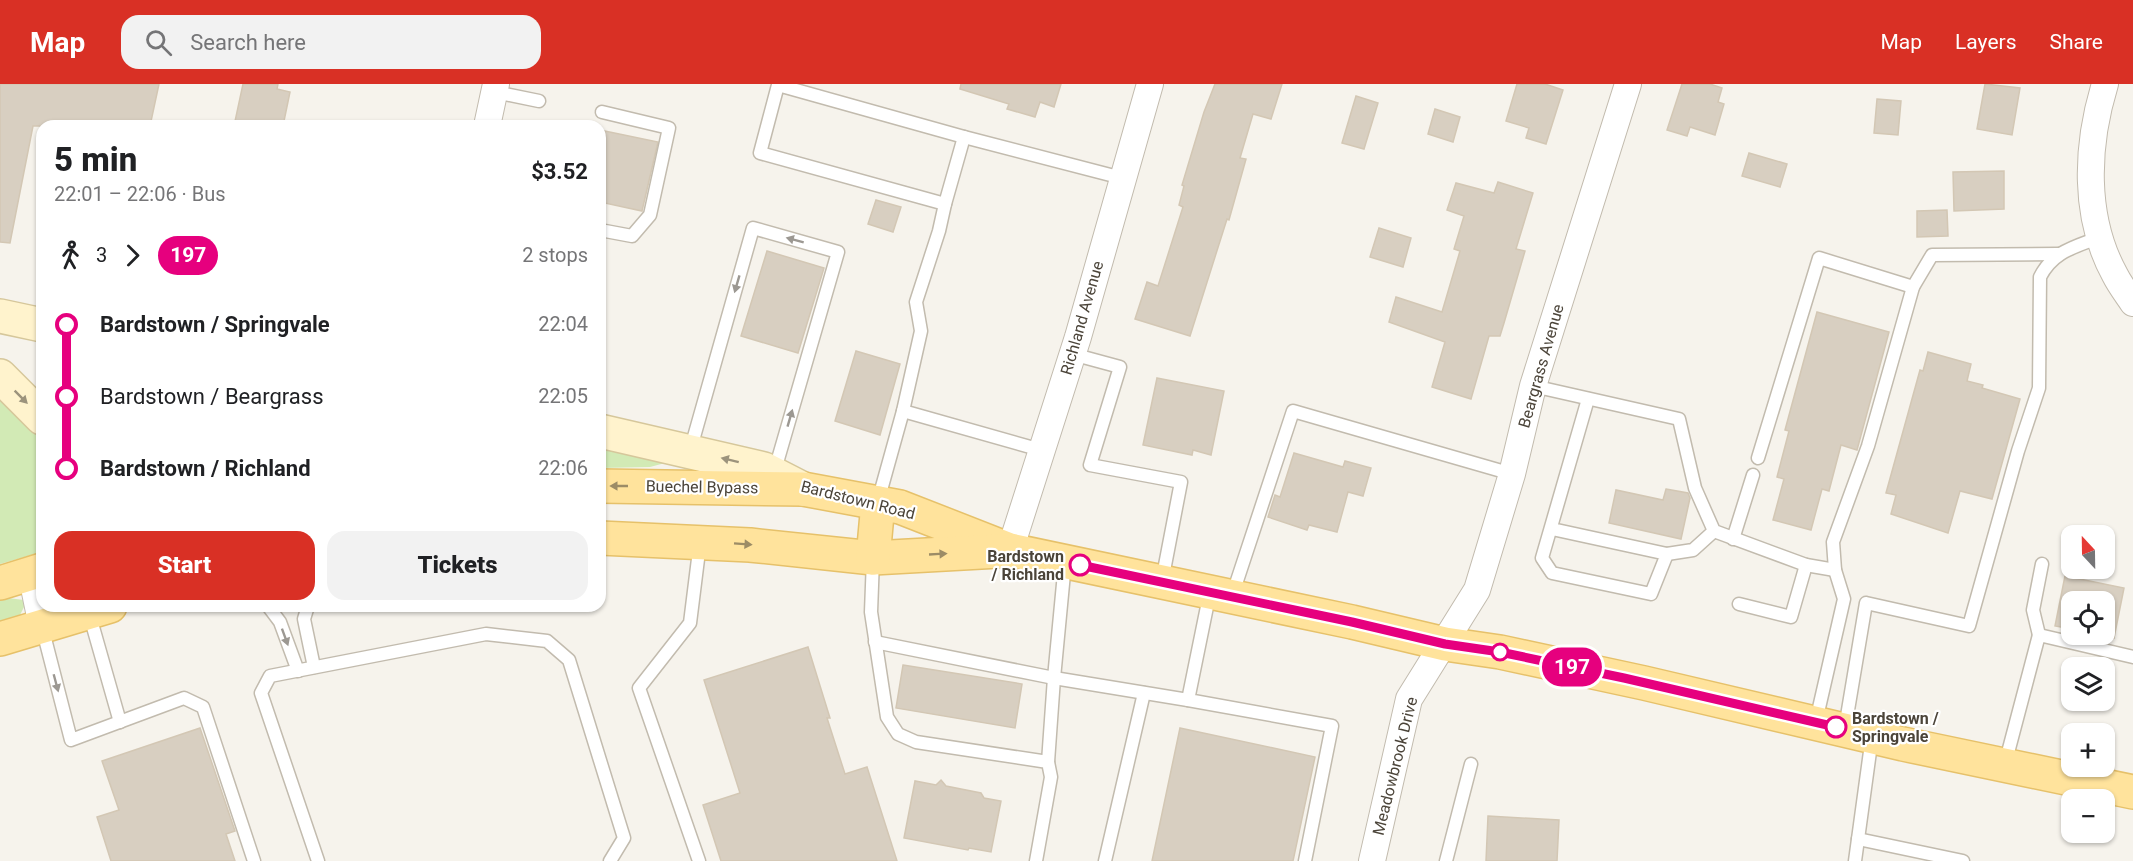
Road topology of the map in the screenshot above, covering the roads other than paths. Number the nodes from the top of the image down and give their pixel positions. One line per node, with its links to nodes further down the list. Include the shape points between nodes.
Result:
1 (1150, 84): 9 (street, Richland Avenue)
2 (1628, 84): 20 (street, Beargrass Avenue)
3 (2105, 84): 12 (street, via 2096,112 2091,157 2092,201)
4 (496, 88): 5 (lane); 7 (street)
5 (539, 101)
6 (603, 112): 11 (lane, via 669,128 650,214 632,236)
7 (488, 120)
8 (964, 137): 9 (lane); 10 (lane); 10 (lane, via 778,85 759,153)
9 (1122, 178): 18 (street, Richland Avenue)
10 (945, 204): 22 (lane, via 916,302 921,331)
11 (606, 231)
12 (2100, 237): 13 (lane); 15 (street, via 2115,276)
13 (2058, 254): 14 (lane, via 1932,255); 51 (lane, via 2040,277 2039,387 1969,626)
14 (1913, 287): 27 (lane, via 1819,258); 45 (lane, via 1868,446 1833,542)
15 (2133, 303)
16 (0, 316): 17 (main road)
17 (36, 324)
18 (1072, 354): 26 (street, Richland Avenue); 48 (lane, via 1120,367 1090,465 1181,482)
19 (0, 376): 23 (main road, one-way to 23)
20 (1533, 386): 21 (lane); 29 (street, Beargrass Avenue)
21 (1588, 399): 34 (lane); 35 (lane, via 1679,419 1695,489)
22 (903, 411): 26 (lane); 33 (lane)
23 (36, 412)
24 (606, 432): 25 (main road, Bardstown Road)
25 (690, 450): 28 (main road, Bardstown Road, one-way to 25); 28 (lane, one-way to 25, via 838,252 753,228)
26 (1041, 450): 39 (street, Richland Avenue)
27 (1758, 458)
28 (774, 474): 32 (main road, Bardstown Road)
29 (1512, 474): 49 (lane, via 1293,411); 62 (street, Beargrass Avenue, via 1477,591)
30 (1753, 474): 37 (lane)
31 (606, 486): 32 (main road, Buechel Bypass, one-way to 31)
32 (803, 489): 33 (main road, Bardstown Road)
33 (878, 502): 39 (main road, Bardstown Road); 41 (main road)
34 (1552, 529): 40 (lane); 40 (lane, via 1542,558 1551,573 1651,594)
35 (1713, 531): 37 (lane); 40 (lane, via 1693,550)
36 (606, 538): 38 (main road, Bardstown Road)
37 (1733, 539): 44 (lane)
38 (700, 542): 41 (main road, Bardstown Road, one-way to 41); 79 (lane, via 690,623 639,688)
39 (1010, 550): 41 (main road, Bardstown Road, one-way to 39); 42 (main road, Bardstown Road)
40 (1667, 554)
41 (873, 558): 61 (lane, via 871,612)
42 (1065, 562): 48 (main road, Bardstown Road); 66 (lane)
43 (2042, 564): 59 (lane, via 2033,610)
44 (1806, 565): 45 (lane); 52 (lane, via 1791,617)
45 (1835, 570): 50 (lane)
46 (36, 571): 47 (main road)
47 (0, 582)
48 (1162, 582): 49 (main road, Bardstown Road)
49 (1221, 595): 62 (main road, Bardstown Road); 68 (lane)
50 (1844, 599): 51 (lane); 70 (lane)
51 (1866, 603): 70 (lane)
52 (1739, 604)
53 (40, 612): 58 (street)
54 (90, 612): 58 (main road)
55 (101, 612): 69 (lane)
56 (272, 612): 65 (lane, one-way to 65)
57 (306, 612): 64 (lane, via 304,619)
58 (42, 626): 60 (main road); 69 (lane, one-way to 69, via 71,740)
59 (2039, 635): 63 (lane); 73 (lane)
60 (0, 639)
61 (876, 642): 66 (lane); 71 (lane, via 887,717 898,734 916,742)
62 (1445, 644): 70 (main road, Bardstown Road, via 1522,657); 83 (street, Meadowbrook Drive, via 1409,699)
63 (2133, 657)
64 (314, 667): 65 (lane); 78 (lane, via 486,634 547,641 568,660 624,838)
65 (298, 671): 77 (lane, via 270,676 261,693)
66 (1054, 678): 67 (lane); 71 (lane)
67 (1144, 693): 68 (lane); 81 (lane)
68 (1188, 700): 82 (lane, via 1332,726)
69 (120, 722): 76 (lane, via 184,698 202,707)
70 (1844, 729): 73 (main road, Bardstown Road); 75 (lane)
71 (1048, 762): 80 (lane, via 1051,777)
72 (1471, 764): 84 (lane)
73 (2005, 765): 74 (main road, Bardstown Road)
74 (2133, 792)
75 (1858, 839): 85 (lane); 86 (lane)
76 (254, 861)
77 (318, 861)
78 (610, 861)
79 (699, 861)
80 (1036, 861)
81 (1105, 861)
82 (1305, 861)
83 (1372, 861)
84 (1446, 861)
85 (1855, 861)
86 (1963, 861)

